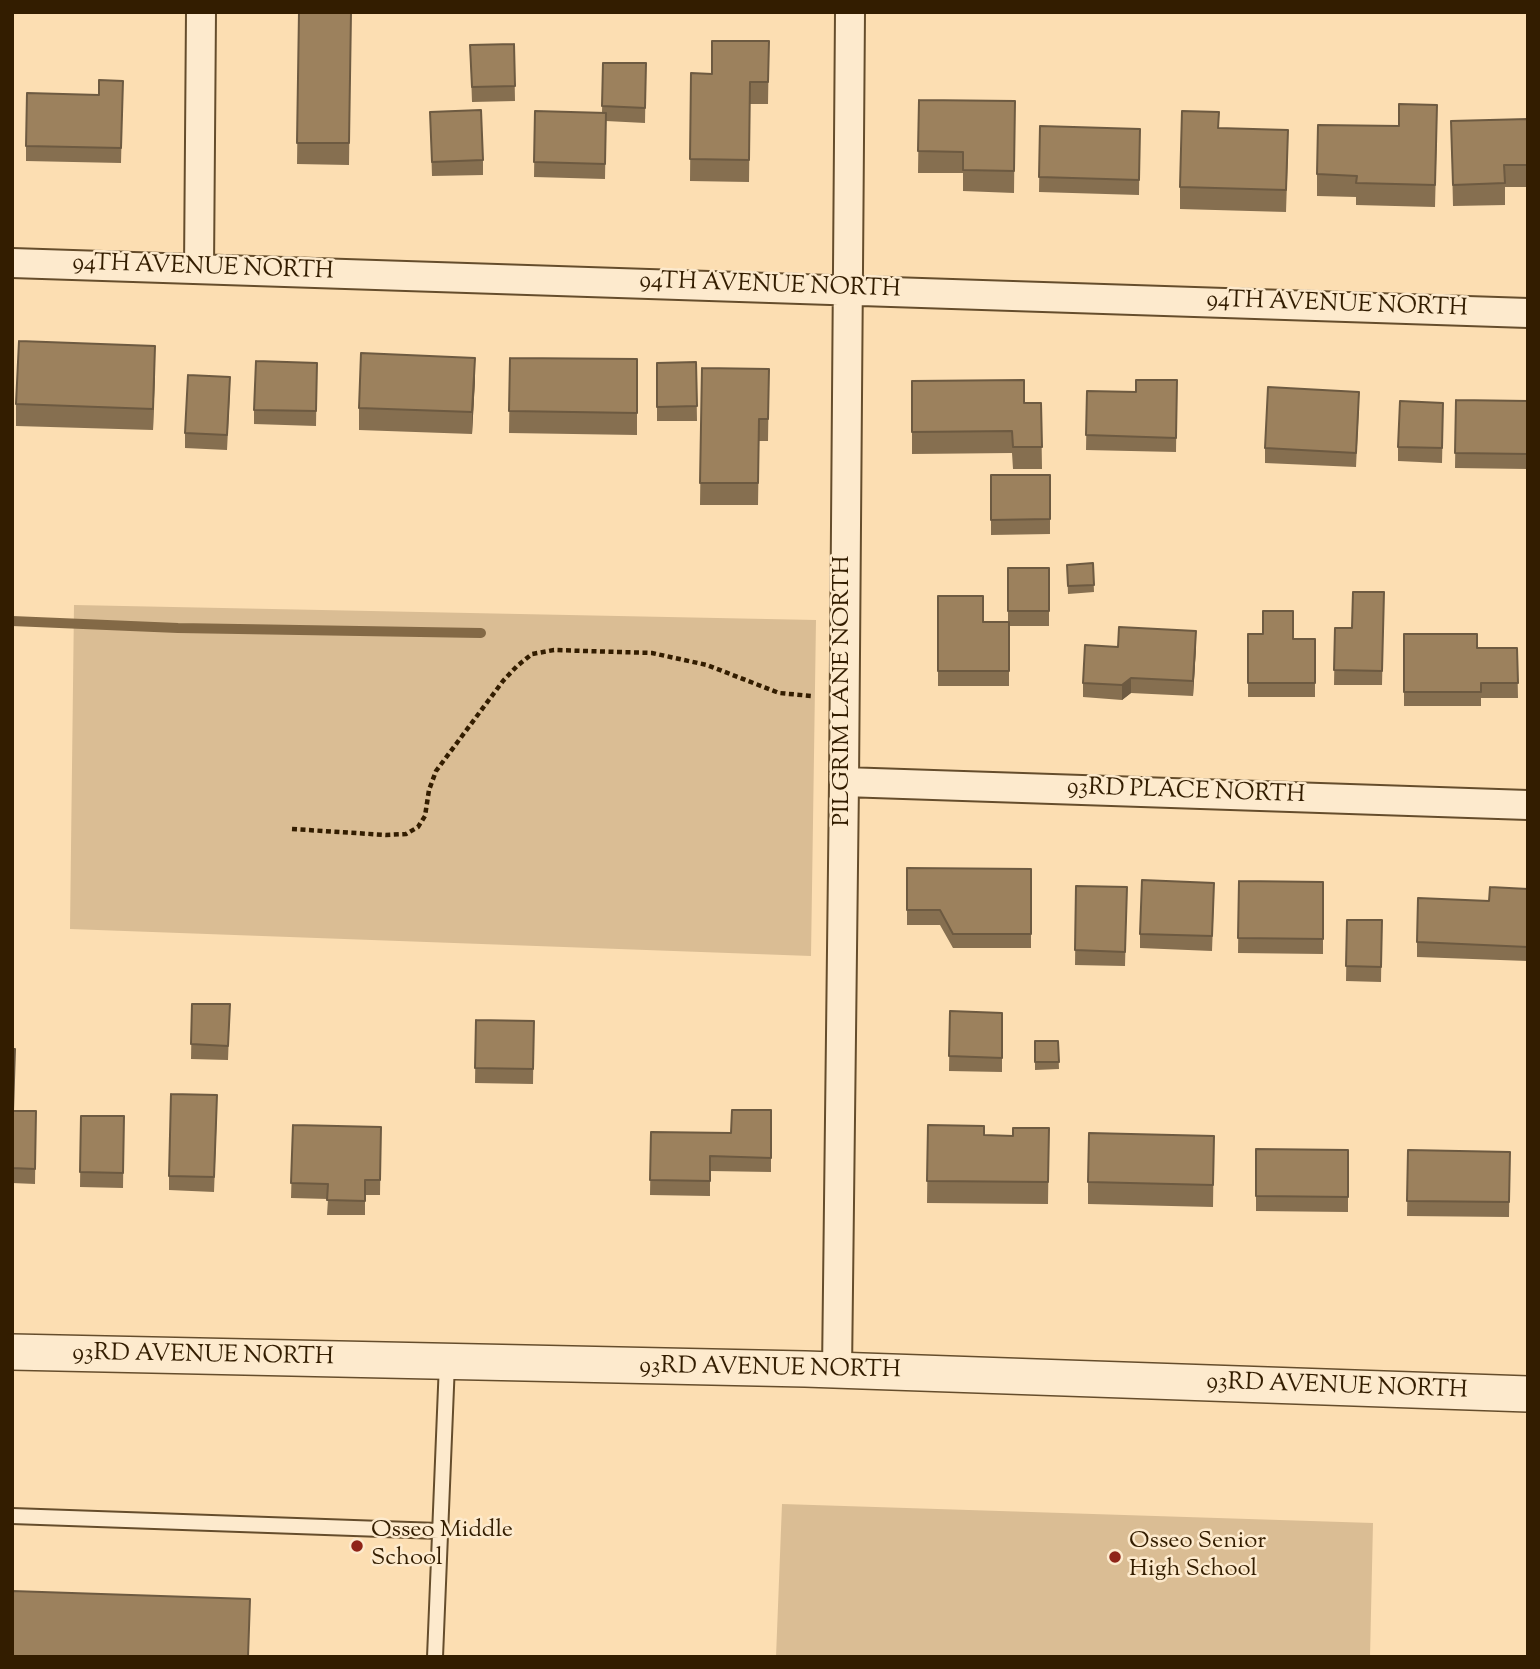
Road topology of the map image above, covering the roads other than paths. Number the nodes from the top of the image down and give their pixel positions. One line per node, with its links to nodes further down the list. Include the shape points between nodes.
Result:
1 (201, 12): 4 (street)
2 (850, 12): 5 (street, PILGRIM LANE NORTH)
3 (12, 263): 4 (street, 94TH AVENUE NORTH)
4 (199, 269): 5 (street, 94TH AVENUE NORTH)
5 (847, 290): 6 (street, 94TH AVENUE NORTH); 7 (street, PILGRIM LANE NORTH)
6 (1528, 313)
7 (844, 782): 8 (street, 93RD PLACE NORTH); 11 (street, PILGRIM LANE NORTH)
8 (1528, 805)
9 (12, 1352): 10 (street, 93RD AVENUE NORTH)
10 (447, 1363): 11 (street, 93RD AVENUE NORTH); 14 (lane)
11 (837, 1371): 12 (street, 93RD AVENUE NORTH)
12 (1528, 1394)
13 (12, 1516): 14 (lane)
14 (439, 1531): 15 (lane)
15 (435, 1657)

